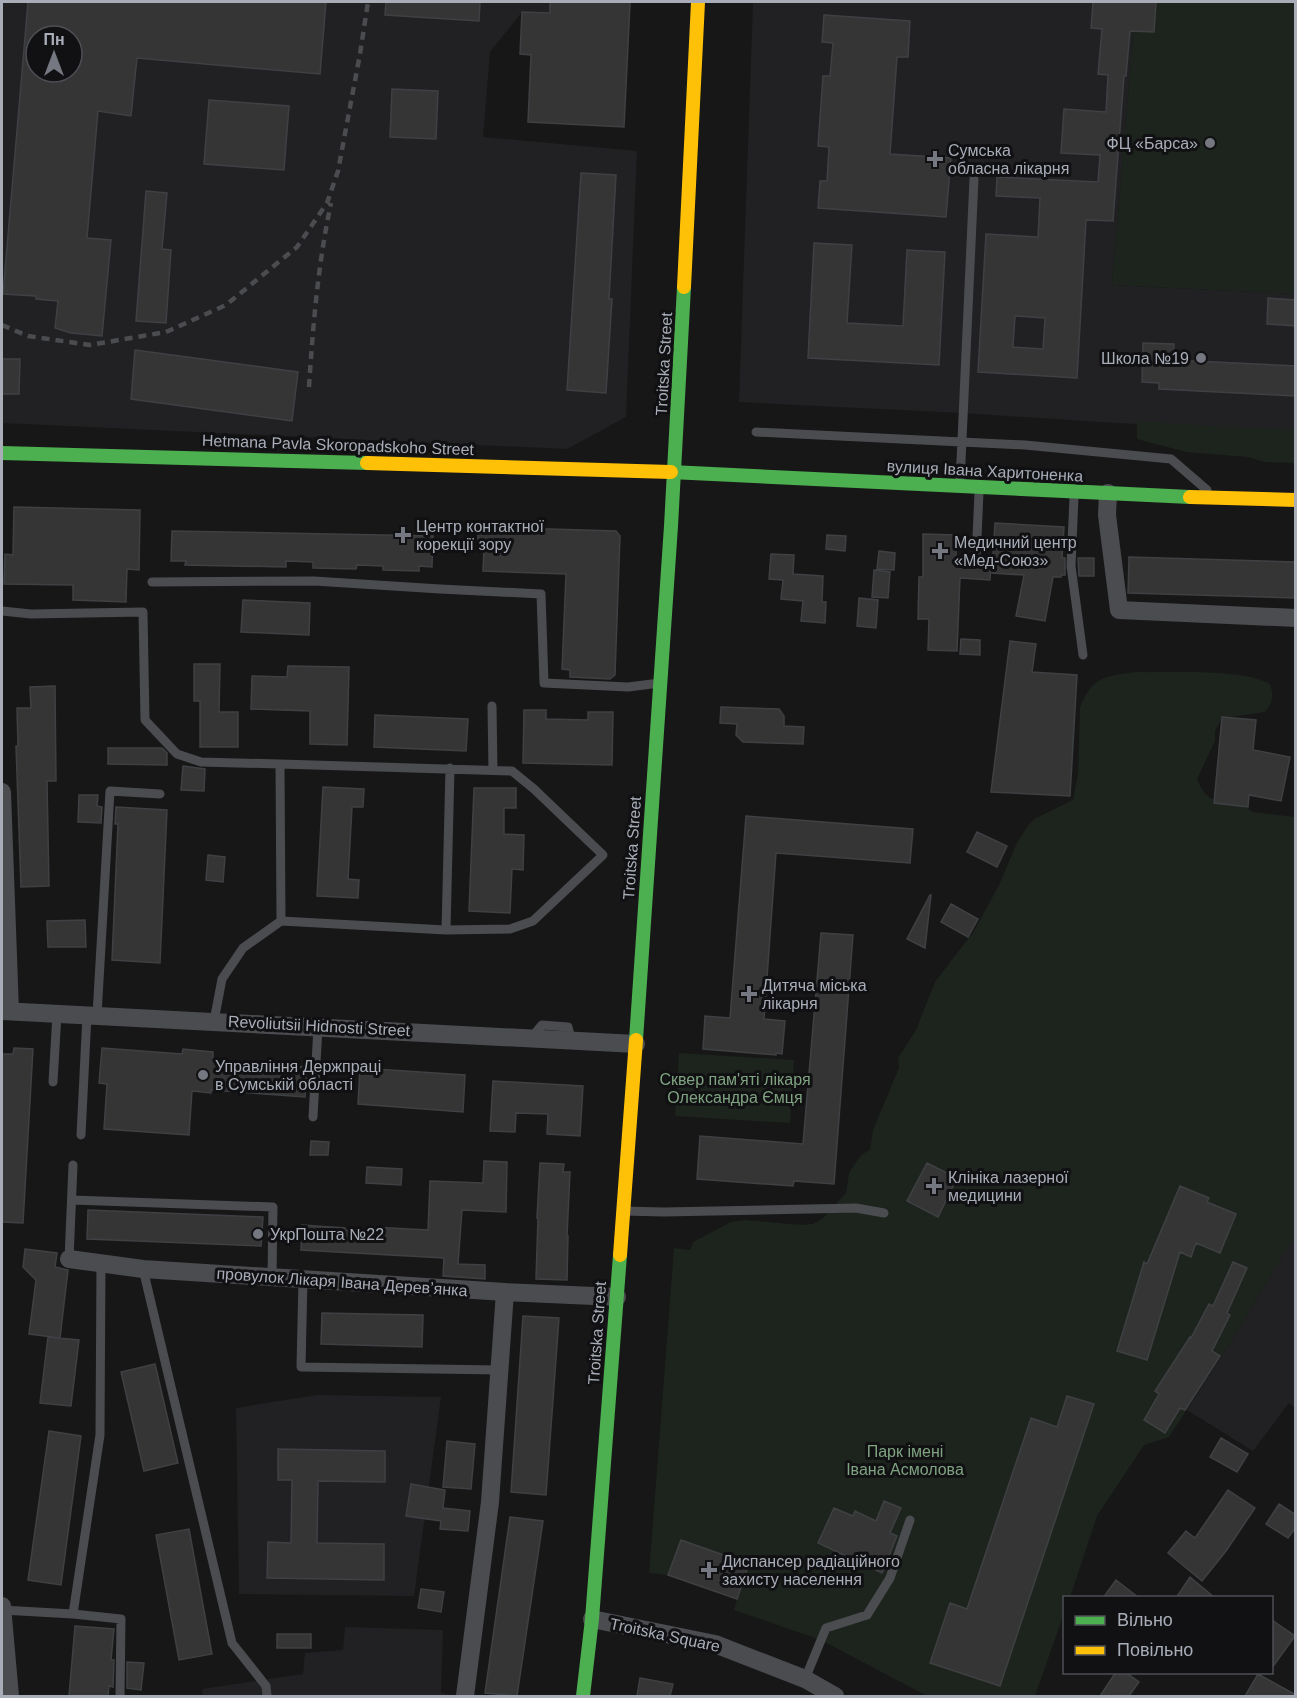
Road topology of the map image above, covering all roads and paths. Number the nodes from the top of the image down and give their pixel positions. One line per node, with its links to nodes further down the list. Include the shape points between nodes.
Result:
1 (698, 2): 6 (main road, Troitska Street)
2 (974, 179): 4 (lane)
3 (756, 432): 4 (lane)
4 (961, 441): 7 (lane); 11 (lane, via 1171,459)
5 (2, 453): 6 (main road, Hetmana Pavla Skoropadskoho Street)
6 (674, 472): 7 (main road, вулиця Івана Харитоненка); 18 (main road, Troitska Street)
7 (960, 486): 8 (main road, вулиця Івана Харитоненка)
8 (979, 487): 9 (main road, вулиця Івана Харитоненка); 13 (lane)
9 (1075, 491): 10 (main road, вулиця Івана Харитоненка); 17 (lane, via 1071,566)
10 (1108, 493): 11 (main road, вулиця Івана Харитоненка); 16 (street, via 1107,515 1119,610)
11 (1216, 497): 12 (main road, вулиця Івана Харитоненка)
12 (1296, 500)
13 (976, 560)
14 (152, 582): 18 (lane, via 314,581 541,594 544,683 628,687)
15 (2, 611): 20 (lane, via 143,612 145,720 177,754 201,762)
16 (1296, 618)
17 (1083, 655)
18 (660, 683): 32 (main road, Troitska Street)
19 (492, 706): 22 (lane)
20 (280, 764): 21 (lane); 25 (lane)
21 (450, 768): 22 (lane); 26 (lane)
22 (493, 770): 26 (lane, via 512,771 603,855 533,921 510,929)
23 (2, 792): 27 (street)
24 (160, 794): 29 (lane, via 110,791)
25 (281, 921): 26 (lane); 30 (lane, via 243,948 222,980)
26 (446, 930)
27 (6, 1011): 28 (street, Revoliutsii Hidnosti Street)
28 (57, 1014): 29 (street, Revoliutsii Hidnosti Street); 33 (lane)
29 (92, 1015): 30 (street, Revoliutsii Hidnosti Street); 35 (lane)
30 (214, 1021): 31 (street, Revoliutsii Hidnosti Street)
31 (318, 1027): 32 (street, Revoliutsii Hidnosti Street); 34 (lane)
32 (636, 1044): 38 (main road, Troitska Street)
33 (53, 1082)
34 (313, 1117)
35 (81, 1135)
36 (73, 1165): 37 (lane)
37 (72, 1200): 40 (lane); 43 (lane, via 273,1208)
38 (623, 1211): 39 (lane, via 856,1208); 46 (main road, Troitska Street)
39 (884, 1213)
40 (69, 1259): 41 (street, провулок Лікаря Івана Деревʼянка)
41 (101, 1263): 42 (street, провулок Лікаря Івана Деревʼянка); 50 (lane, via 100,1436)
42 (143, 1269): 43 (street, провулок Лікаря Івана Деревʼянка); 55 (lane, via 232,1643 266,1686)
43 (272, 1277): 44 (street, провулок Лікаря Івана Деревʼянка)
44 (303, 1279): 45 (street, провулок Лікаря Івана Деревʼянка); 47 (lane, via 301,1367)
45 (505, 1293): 46 (street, провулок Лікаря Івана Деревʼянка); 47 (street)
46 (617, 1297): 51 (main road, Troitska Street)
47 (499, 1370): 56 (street, via 490,1502)
48 (910, 1520): 52 (lane, via 890,1578 867,1615 826,1629)
49 (2, 1608): 50 (lane); 53 (street)
50 (73, 1614): 54 (lane, via 121,1619)
51 (592, 1619): 52 (street, Troitska Square, via 715,1644); 57 (main road, Troitska Street)
52 (805, 1678): 58 (street, Troitska Square)
53 (10, 1696)
54 (120, 1696)
55 (267, 1696)
56 (465, 1696)
57 (583, 1696)
58 (835, 1696)

